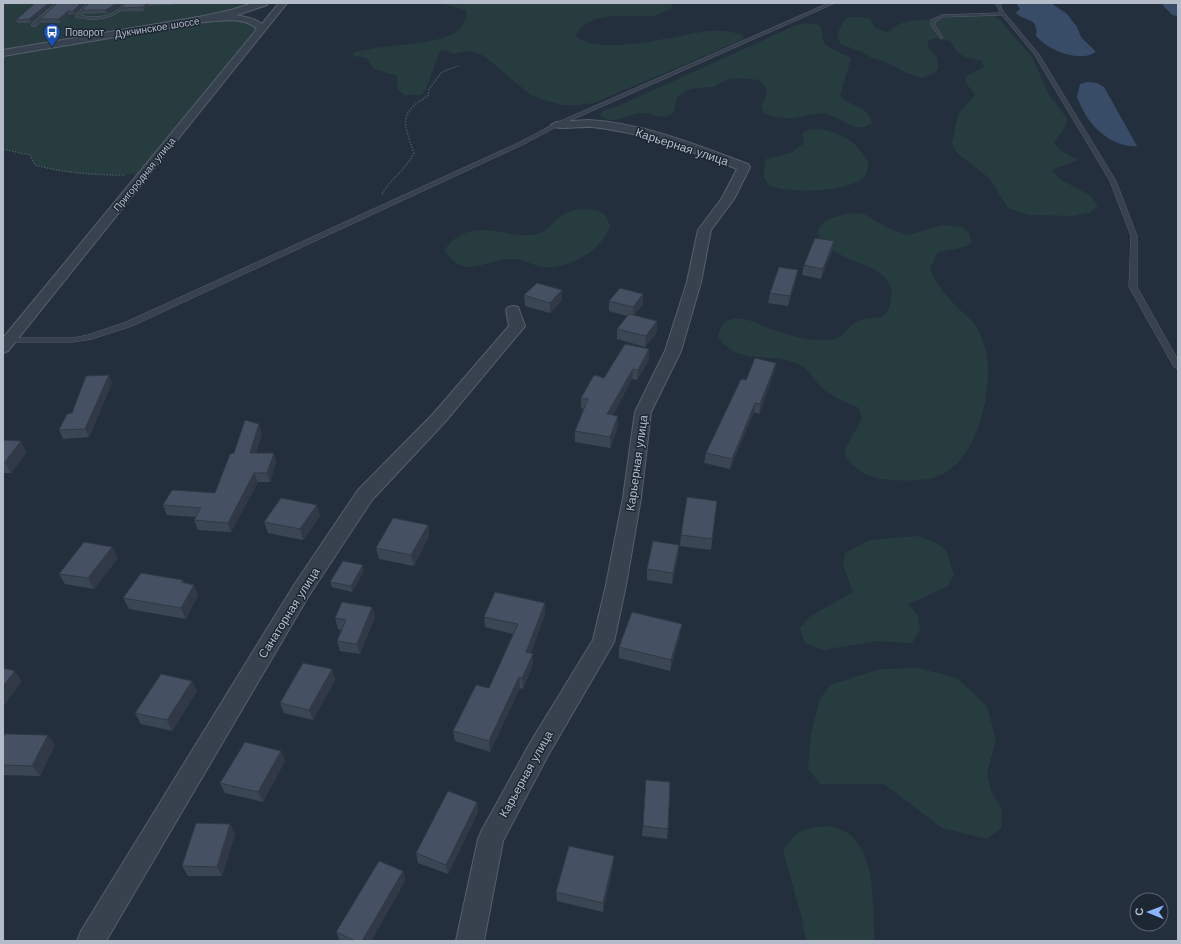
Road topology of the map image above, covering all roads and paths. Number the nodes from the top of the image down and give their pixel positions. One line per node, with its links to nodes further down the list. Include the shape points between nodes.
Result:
1 (59, 3): 12 (lane)
2 (90, 3): 3 (lane, via 78,16 104,17 115,14)
3 (127, 3)
4 (263, 3): 9 (street, Дукчинское шоссе)
5 (276, 3): 13 (street)
6 (283, 3): 13 (street)
7 (833, 3): 17 (lane)
8 (998, 3): 10 (lane)
9 (234, 13): 11 (street, Дукчинское шоссе); 13 (street, via 259,20)
10 (1004, 14): 14 (lane, via 942,16 933,21); 23 (lane, via 1036,53 1113,180 1134,236 1133,287)
11 (204, 19): 13 (street, via 249,20 258,24); 15 (street, Дукчинское шоссе)
12 (34, 25)
13 (262, 30): 19 (street, Пригородная улица)
14 (941, 38)
15 (3, 53)
16 (458, 66): 20 (path, via 442,72 429,89 428,96 410,107 404,126 414,153 410,164 386,186 379,201)
17 (556, 125): 20 (lane); 25 (street, Карьерная улица, via 592,124 632,130 704,151 744,167 728,199 705,230 694,282 674,351 643,412 632,498 603,642 538,751 491,839)
18 (3, 149): 19 (path, via 30,155 35,165 47,169 75,173)
19 (144, 174): 22 (street, Пригородная улица)
20 (387, 205): 22 (lane, via 129,324 73,340)
21 (513, 310): 24 (street, Санаторная улица, via 516,326 495,353 439,418 365,495 301,591)
22 (6, 344)
23 (1178, 367)
24 (91, 941)
25 (470, 941)

